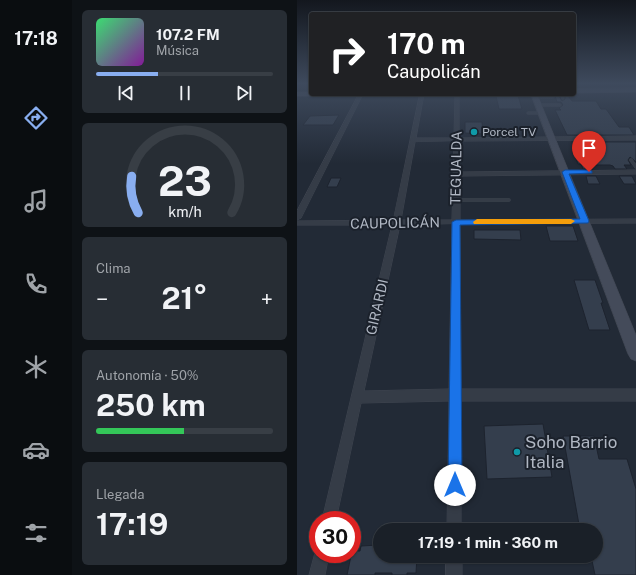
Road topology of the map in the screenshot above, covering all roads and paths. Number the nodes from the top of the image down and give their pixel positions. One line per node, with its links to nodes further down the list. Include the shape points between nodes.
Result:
1 (353, 110): 18 (street)
2 (419, 110): 10 (street, GIRARDI)
3 (457, 110): 8 (street, TEGUALDA)
4 (541, 110): 6 (main road)
5 (528, 113): 6 (lane)
6 (542, 113): 9 (main road)
7 (636, 138): 9 (street)
8 (457, 139): 9 (street); 10 (street); 15 (street, TEGUALDA)
9 (552, 139): 13 (main road)
10 (413, 140): 21 (street, GIRARDI)
11 (631, 160): 12 (lane)
12 (636, 167)
13 (565, 172): 14 (street); 15 (street); 19 (main road)
14 (636, 172)
15 (457, 174): 16 (street, TEGUALDA)
16 (456, 200): 17 (lane); 22 (street, TEGUALDA)
17 (509, 200)
18 (297, 218)
19 (585, 221): 20 (street, CAUPOLICÁN); 22 (street, CAUPOLICÁN); 24 (main road)
20 (636, 221)
21 (396, 222): 22 (street, CAUPOLICÁN); 23 (street, CAUPOLICÁN); 27 (street, GIRARDI)
22 (456, 222): 25 (street, TEGUALDA)
23 (297, 223)
24 (636, 354)
25 (455, 395): 26 (street); 27 (street); 29 (street, TEGUALDA)
26 (636, 395)
27 (357, 397): 28 (street, GIRARDI)
28 (331, 511)
29 (455, 523)
30 (319, 563): 32 (street)
31 (454, 563): 33 (street)
32 (317, 575)
33 (454, 575)

